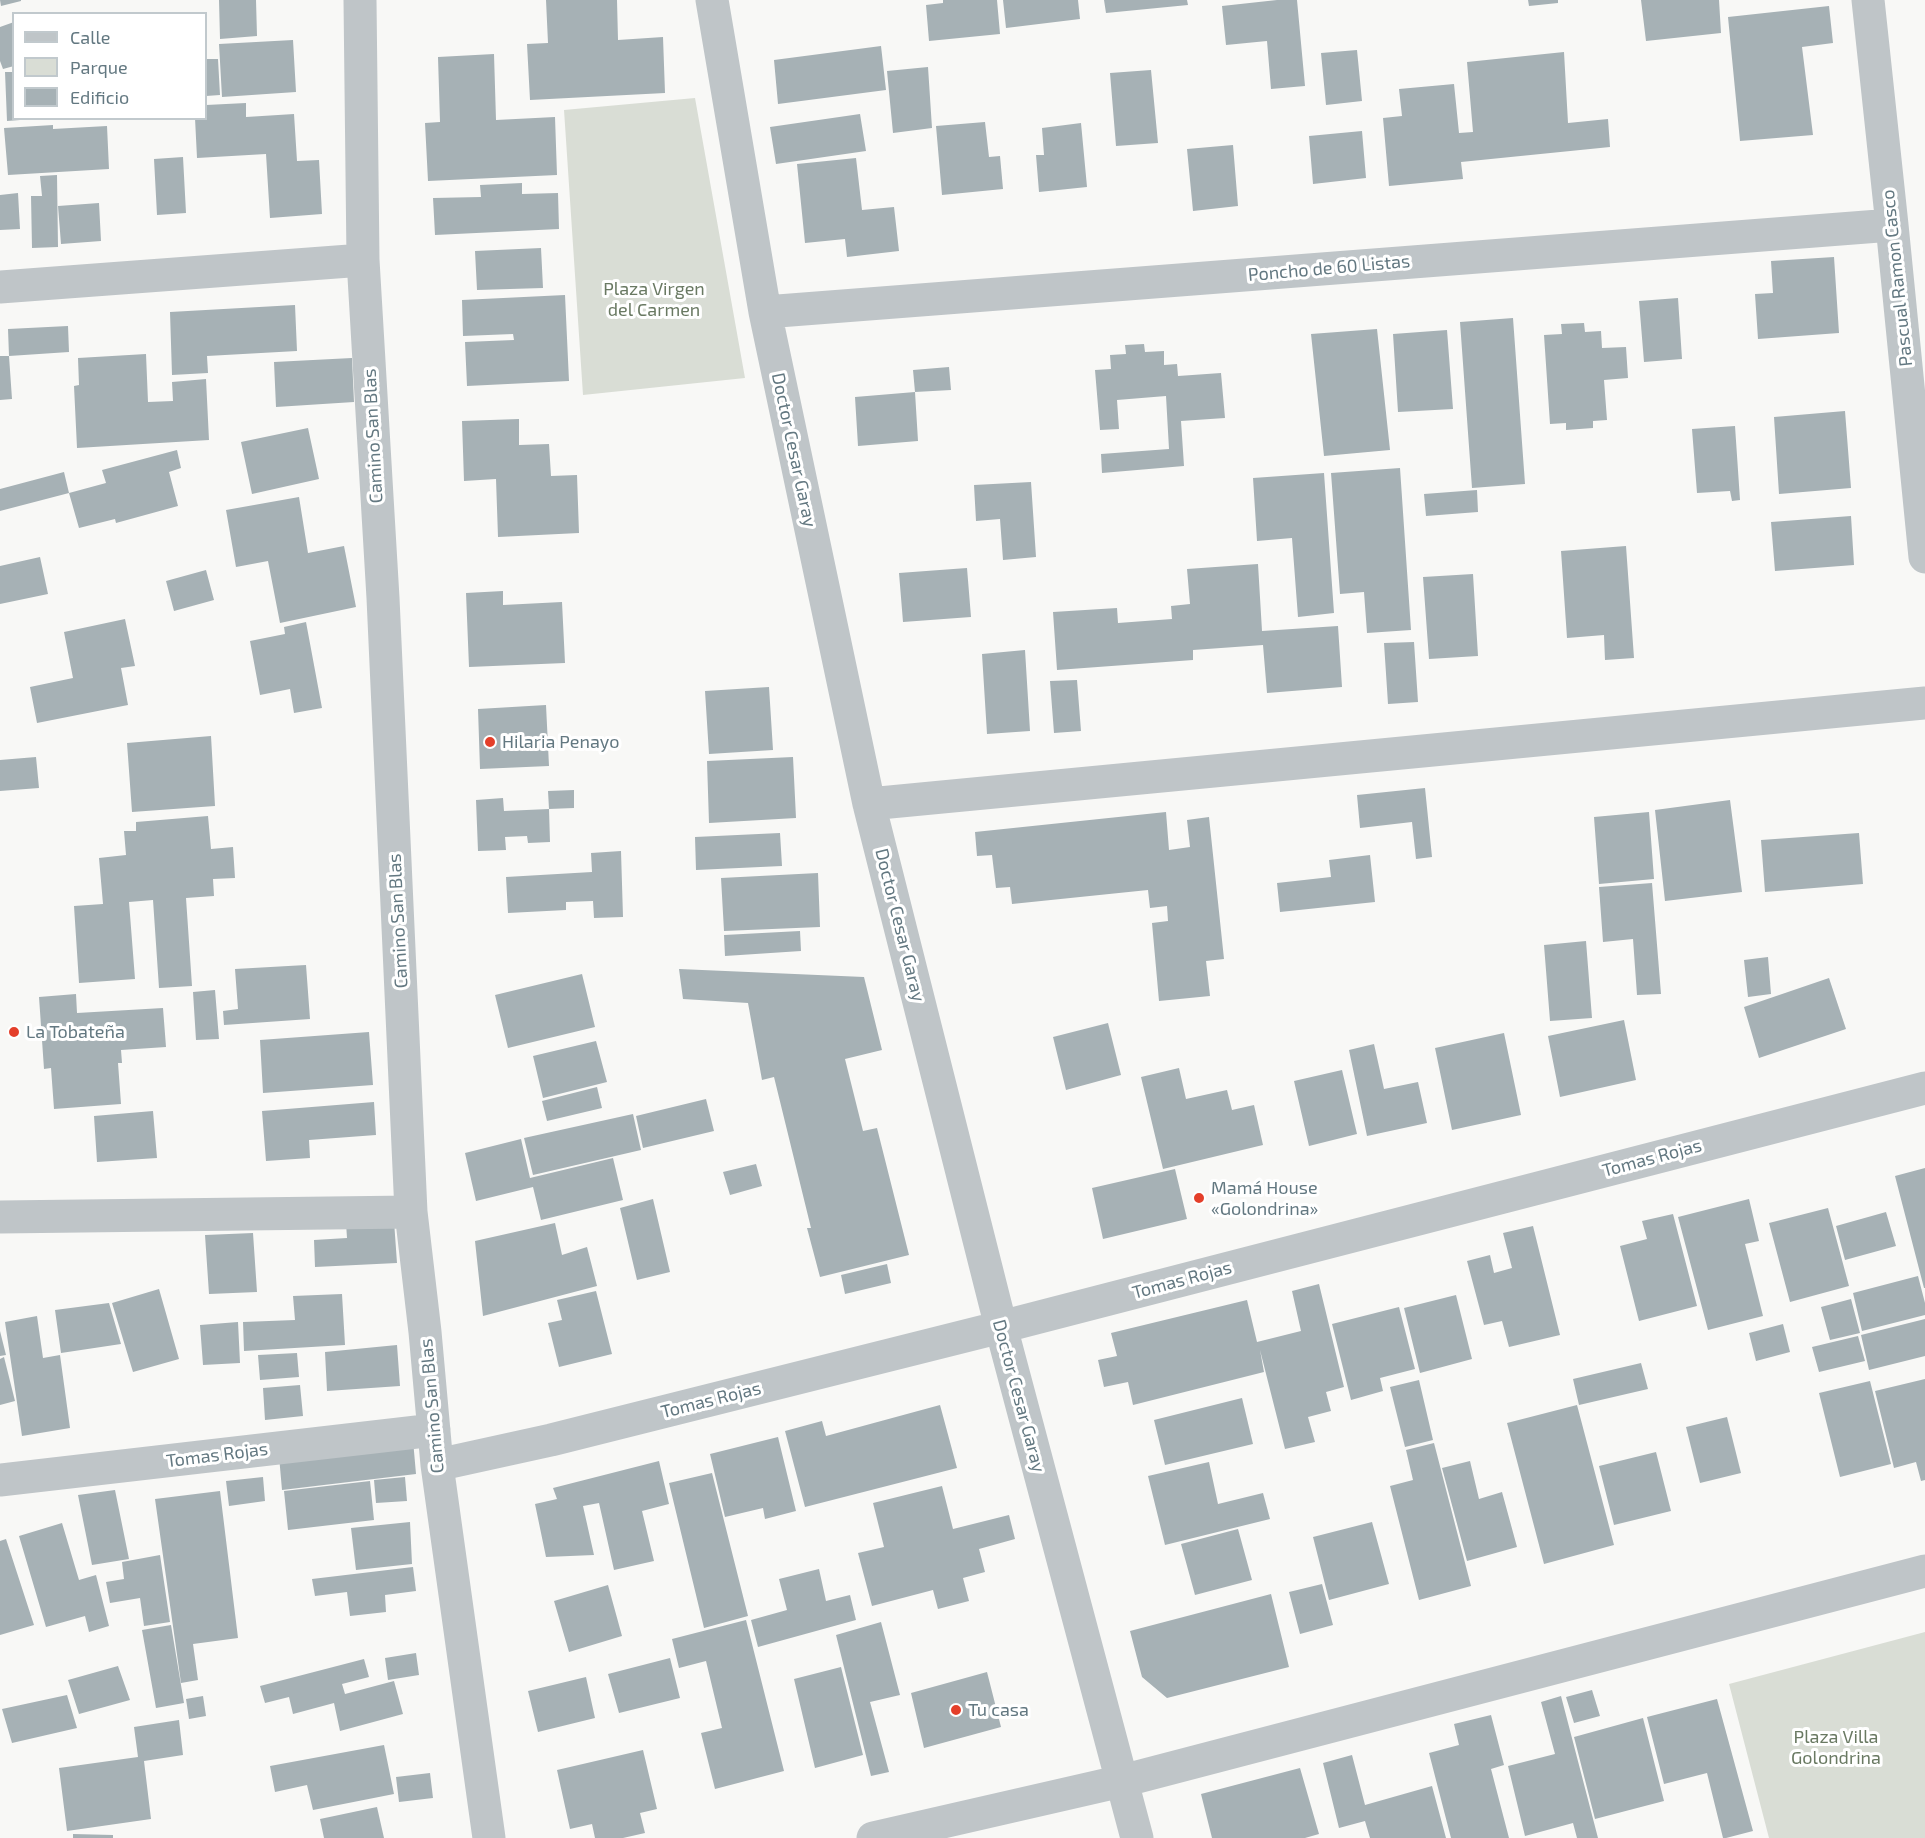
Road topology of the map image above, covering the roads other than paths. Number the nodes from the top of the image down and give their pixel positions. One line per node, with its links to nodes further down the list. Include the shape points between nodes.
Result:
1 (360, 0): 5 (street, Camino San Blas)
2 (712, 0): 7 (street, Doctor Cesar Garay)
3 (1868, 0): 4 (street, Pascual Ramon Casco)
4 (1892, 225): 7 (street, Poncho de 60 Listas); 8 (street, Pascual Ramon Casco)
5 (363, 260): 6 (street); 12 (street, Camino San Blas)
6 (0, 287)
7 (765, 312): 10 (street, Doctor Cesar Garay)
8 (1925, 557)
9 (1925, 703): 10 (street)
10 (870, 804): 14 (street, Doctor Cesar Garay)
11 (1925, 1088): 14 (street, Tomas Rojas)
12 (411, 1212): 13 (street); 15 (street, Camino San Blas)
13 (0, 1217)
14 (1000, 1327): 16 (street, Tomas Rojas); 19 (street, Doctor Cesar Garay)
15 (434, 1430): 16 (street, Camino San Blas); 17 (street, Tomas Rojas)
16 (437, 1465): 20 (street, Camino San Blas)
17 (0, 1480)
18 (1925, 1571): 19 (street)
19 (1122, 1781): 21 (street); 22 (street, Doctor Cesar Garay)
20 (489, 1838)
21 (873, 1838)
22 (1137, 1838)

